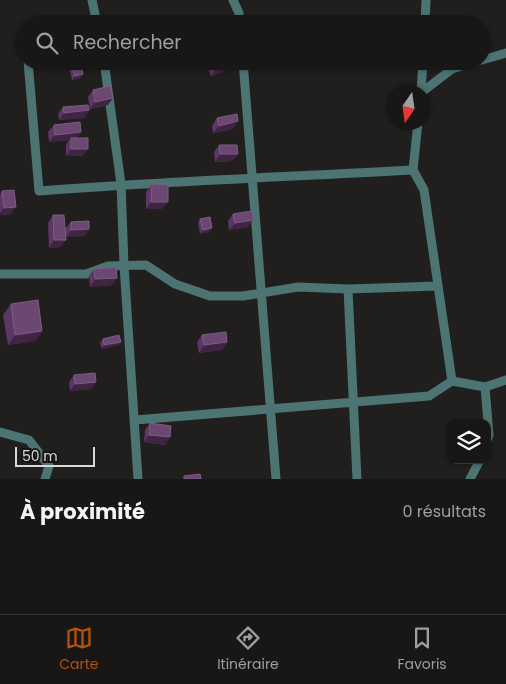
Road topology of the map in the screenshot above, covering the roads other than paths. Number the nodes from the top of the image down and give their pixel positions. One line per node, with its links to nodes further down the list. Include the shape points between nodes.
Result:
1 (92, 0): 4 (street)
2 (233, 0): 5 (street)
3 (426, 0): 6 (street)
4 (94, 15)
5 (239, 15)
6 (425, 15)
7 (506, 53): 8 (street)
8 (491, 57)
9 (29, 70): 17 (street, via 39,191)
10 (105, 70): 17 (street)
11 (244, 70): 16 (street)
12 (423, 70): 13 (street, via 422,92)
13 (451, 70)
14 (417, 130): 15 (street)
15 (413, 170): 16 (street); 20 (street, via 424,190)
16 (252, 179): 17 (street); 22 (street)
17 (122, 184): 18 (street)
18 (124, 265): 19 (street, via 108,266 86,274); 22 (street, via 146,264 175,284 210,296); 29 (street)
19 (0, 274)
20 (438, 286): 21 (street); 24 (street)
21 (348, 290): 22 (street, via 298,287); 26 (street)
22 (262, 293): 27 (street)
23 (506, 380): 25 (street)
24 (452, 381): 25 (street); 26 (street, via 429,396)
25 (485, 387): 28 (street)
26 (353, 402): 27 (street); 35 (street)
27 (270, 409): 29 (street); 34 (street)
28 (488, 419)
29 (135, 420): 33 (street)
30 (0, 432): 32 (street, via 29,440 49,466)
31 (478, 464): 36 (street)
32 (45, 479)
33 (138, 479)
34 (276, 479)
35 (357, 479)
36 (470, 479)

